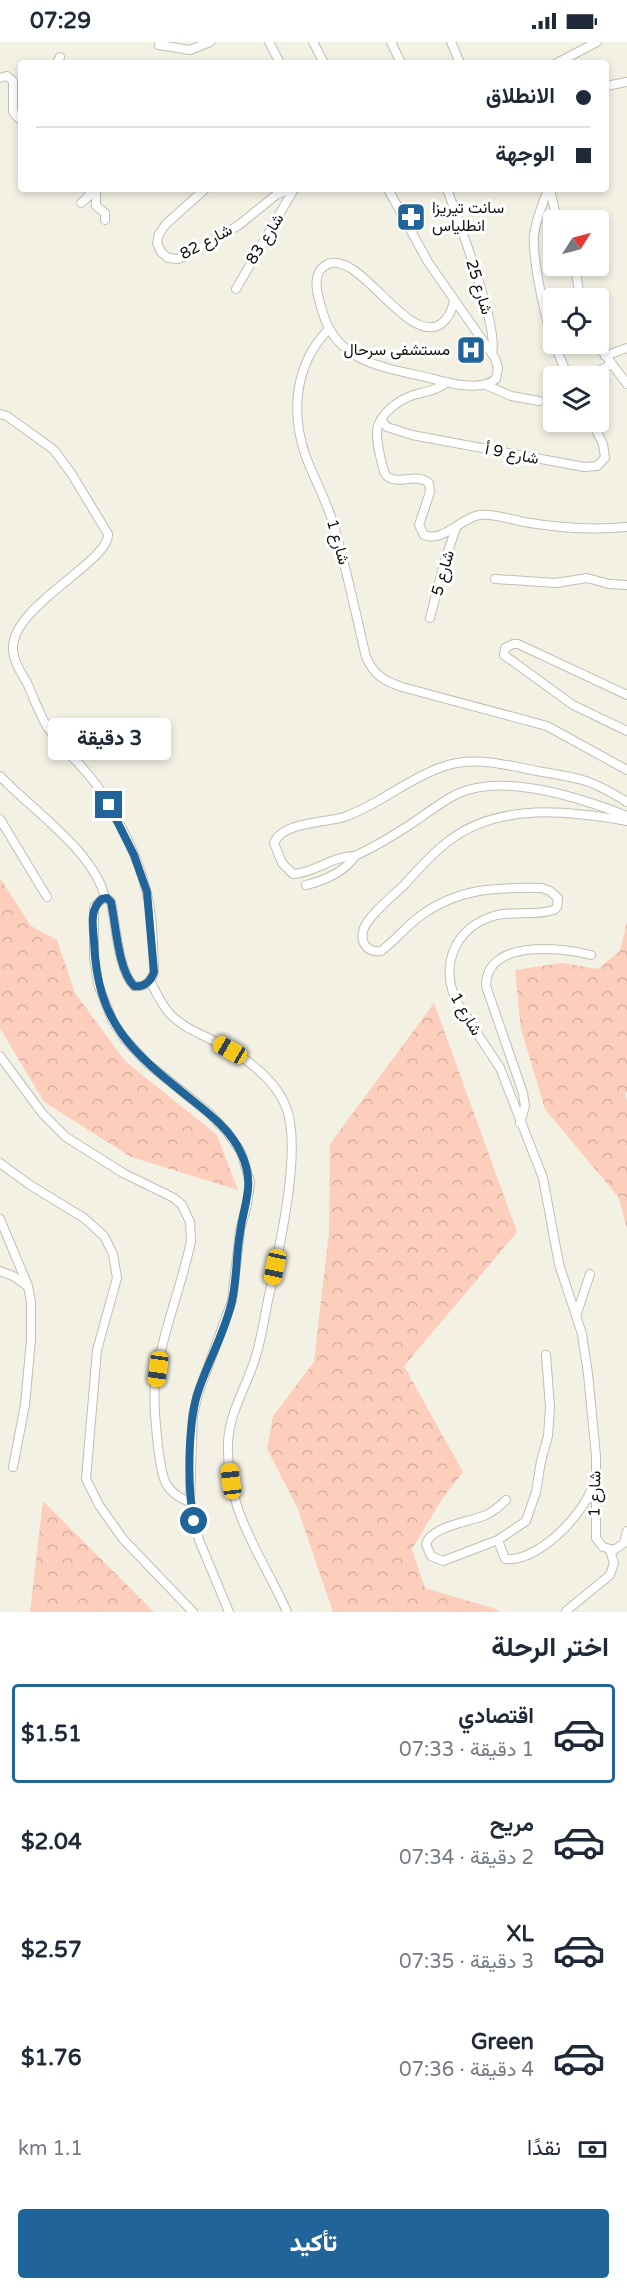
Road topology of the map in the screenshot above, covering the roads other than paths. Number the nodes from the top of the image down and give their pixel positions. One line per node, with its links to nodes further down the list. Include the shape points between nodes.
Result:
1 (210, 42): 7 (street, via 190,50)
2 (269, 42): 8 (street)
3 (313, 42): 9 (street)
4 (392, 42): 10 (street)
5 (451, 42): 11 (street)
6 (597, 42): 12 (street)
7 (159, 45)
8 (278, 60)
9 (322, 60)
10 (400, 60)
11 (459, 60)
12 (562, 60)
13 (0, 78): 16 (street, via 8,76 13,81 13,111)
14 (627, 82): 15 (street)
15 (609, 85)
16 (18, 118)
17 (90, 192): 26 (street)
18 (96, 192): 28 (street, via 96,206 105,213)
19 (202, 192): 20 (street, شارع 82, via 159,234 157,243 168,258 178,259 195,251)
20 (284, 192)
21 (290, 192): 29 (street, شارع 83)
22 (390, 192): 31 (street)
23 (448, 192): 34 (street, شارع 25, via 491,328)
24 (548, 192): 30 (street, via 534,242)
25 (550, 192): 27 (street)
26 (81, 203)
27 (554, 210)
28 (105, 220)
29 (236, 289)
30 (543, 299)
31 (454, 301): 32 (street, via 447,319 427,329 413,322 350,268 330,264 319,272 316,282); 34 (street)
32 (328, 330): 38 (street, via 349,352 366,362); 52 (street, شارع 1, via 316,342 302,370 298,392 300,434 332,520 366,657 374,672 386,682 402,687 547,726)
33 (627, 348): 35 (street)
34 (492, 353): 40 (street, شارع 25, via 498,363 498,374)
35 (605, 356): 36 (street)
36 (611, 364): 37 (street); 39 (street)
37 (608, 366)
38 (447, 382): 40 (street); 43 (street, via 406,398)
39 (627, 384)
40 (486, 385): 41 (street, via 511,396)
41 (539, 401)
42 (0, 414): 63 (street, via 54,450 108,534 107,543 94,557 22,623 15,635 13,652 44,721 99,789 134,855 147,892 151,919 154,972)
43 (381, 420): 44 (street, شارع 9 أ, via 387,428 412,435 584,468 597,466 605,458); 46 (street, via 377,438 387,477 429,483 421,531 430,537)
44 (597, 432)
45 (627, 527): 46 (street, via 552,526 478,515)
46 (456, 528): 49 (street, شارع 5)
47 (495, 579): 48 (street, via 556,583 587,578)
48 (627, 585)
49 (430, 618)
50 (627, 695): 51 (street, via 518,644 505,648 504,655 573,705)
51 (627, 731)
52 (627, 770)
53 (0, 776): 61 (street, via 84,858 99,878)
54 (627, 802): 58 (street, via 579,779 504,764 464,762 424,774 348,815 289,828 274,843 282,863 293,874)
55 (627, 816): 58 (street, via 574,798 511,785 487,786 453,797)
56 (0, 819): 60 (street)
57 (627, 821): 65 (street, شارع 1, via 526,812 475,825 438,850 364,927 364,946 381,951 427,911 468,892 536,888 555,895 559,902 554,910 499,915 472,927 454,950 449,967 453,994 500,1068)
58 (355, 856): 59 (street, via 336,873)
59 (306, 885)
60 (47, 897)
61 (105, 898): 63 (street, via 111,902 130,981 138,987); 76 (street, via 93,912 94,957 113,1022 147,1063 227,1132 241,1152 249,1182 232,1301 193,1414)
62 (591, 955): 65 (street, via 524,950 495,962 487,972 486,986 523,1093 525,1106)
63 (150, 981): 83 (street, via 171,1015 230,1050 268,1081 290,1120 290,1171 283,1228 259,1345 231,1419 228,1444 238,1514)
64 (0, 1056): 76 (street, via 42,1113 66,1137 123,1173 174,1198 187,1213 190,1241 158,1369 154,1402 168,1489)
65 (520, 1123): 71 (street, شارع 1, via 543,1178 559,1264)
66 (0, 1163): 81 (street, via 84,1218 104,1236 113,1254 117,1278 95,1359 86,1479 123,1539)
67 (0, 1219): 70 (street)
68 (0, 1271): 70 (street)
69 (590, 1274): 71 (street)
70 (27, 1286): 73 (street, via 31,1340 25,1405)
71 (576, 1316): 74 (street, شارع 1, via 588,1374)
72 (546, 1355): 78 (street, via 548,1436 536,1492 526,1521)
73 (13, 1467)
74 (596, 1476): 78 (street, via 589,1498 565,1529 551,1540 510,1559 506,1559); 79 (street, شارع 1, via 595,1535 600,1545)
75 (506, 1500): 78 (street, via 484,1516 432,1533 426,1544 431,1556 442,1561)
76 (190, 1502): 82 (street, via 199,1540)
77 (627, 1531): 79 (street, via 624,1543)
78 (498, 1540)
79 (610, 1550): 80 (street, via 614,1563 610,1575)
80 (566, 1611)
81 (193, 1612)
82 (229, 1612)
83 (288, 1612)

